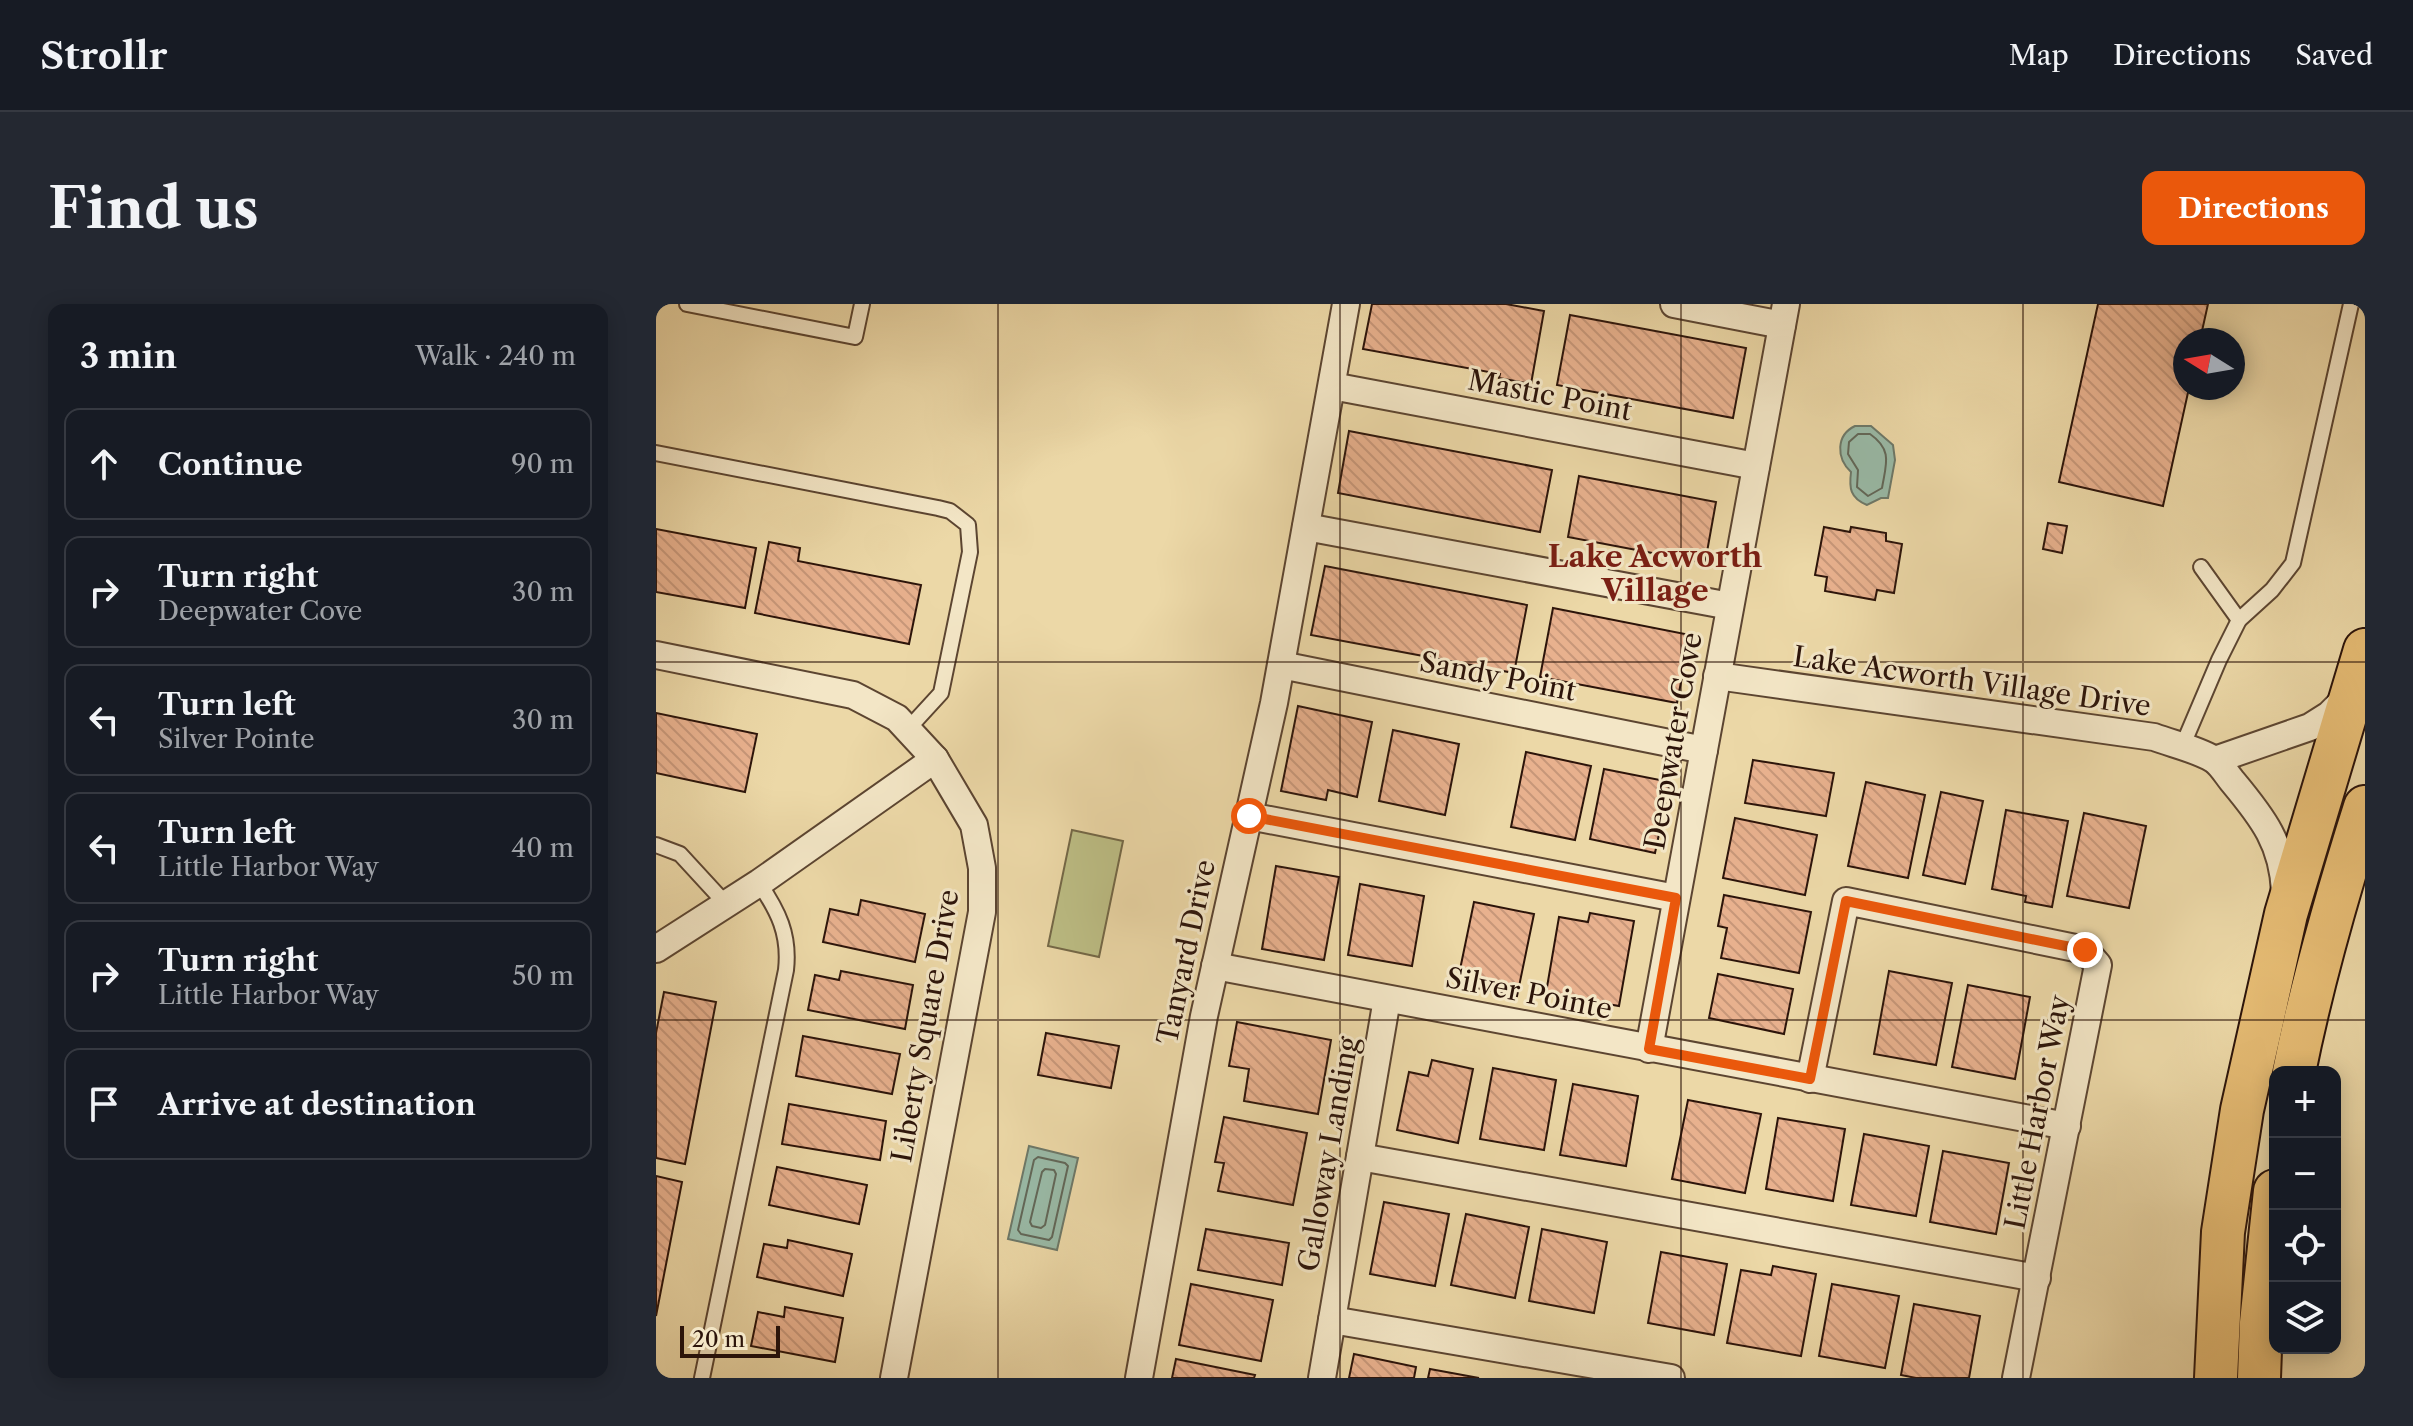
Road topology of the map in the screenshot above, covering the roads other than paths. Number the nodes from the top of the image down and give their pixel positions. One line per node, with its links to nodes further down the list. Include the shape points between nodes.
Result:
1 (687, 304): 2 (lane, via 855,337)
2 (862, 304)
3 (1346, 304): 7 (street, Tanyard Drive)
4 (1674, 304): 6 (street)
5 (2351, 304): 13 (lane, via 2293,563)
6 (1784, 314): 9 (street, Deepwater Cove)
7 (1332, 386): 9 (street, Mastic Point); 10 (street, Tanyard Drive)
8 (656, 453): 19 (lane, via 950,511 968,525 970,552 941,693)
9 (1756, 466): 12 (street, Deepwater Cove)
10 (1306, 527): 12 (street); 16 (street, Tanyard Drive)
11 (2201, 567): 13 (lane)
12 (1730, 606): 17 (street, Deepwater Cove)
13 (2239, 620): 20 (lane)
14 (2365, 650): 18 (main road)
15 (656, 655): 19 (street, Liberty Square Drive, via 853,695)
16 (1281, 665): 21 (street, Sandy Point); 25 (street, Tanyard Drive)
17 (1717, 676): 20 (street, Lake Acworth Village Drive, via 2154,737); 21 (street, Deepwater Cove)
18 (2352, 691): 23 (street, via 2310,727); 30 (main road)
19 (908, 729): 22 (street, Liberty Square Drive)
20 (2182, 747): 23 (street, Lake Acworth Village Drive)
21 (1704, 750): 28 (street, Deepwater Cove)
22 (935, 759): 27 (street); 43 (street, Liberty Square Drive, via 974,825 982,868 982,912)
23 (2215, 760): 30 (street, Lake Acworth Village Drive, via 2262,817 2276,843)
24 (2365, 807): 35 (main road, via 2333,906)
25 (1249, 816): 28 (street); 32 (street, Tanyard Drive)
26 (656, 845): 29 (lane, via 680,854)
27 (759, 883): 29 (street); 42 (lane, via 783,923 786,970)
28 (1676, 898): 34 (street, Deepwater Cove)
29 (726, 904): 31 (street)
30 (2286, 914): 48 (main road, via 2242,1110 2223,1232)
31 (656, 949)
32 (1215, 966): 33 (street, Silver Pointe); 44 (street, Tanyard Drive)
33 (1387, 999): 34 (street, Silver Pointe); 38 (street, Galloway Landing)
34 (1649, 1049): 36 (street, Silver Pointe)
35 (2295, 1066)
36 (1810, 1079): 37 (street, Silver Pointe); 37 (street, Little Harbor Way, via 1846,901 2085,950 2098,965)
37 (2067, 1126): 40 (street, Little Harbor Way)
38 (1360, 1157): 40 (street); 41 (street, Galloway Landing)
39 (2273, 1210): 49 (main road)
40 (2037, 1278): 47 (street, Little Harbor Way)
41 (1332, 1320): 45 (street); 46 (street)
42 (702, 1378)
43 (894, 1378)
44 (1139, 1378)
45 (1322, 1378)
46 (1671, 1378)
47 (2016, 1378)
48 (2216, 1378)
49 (2259, 1378)

